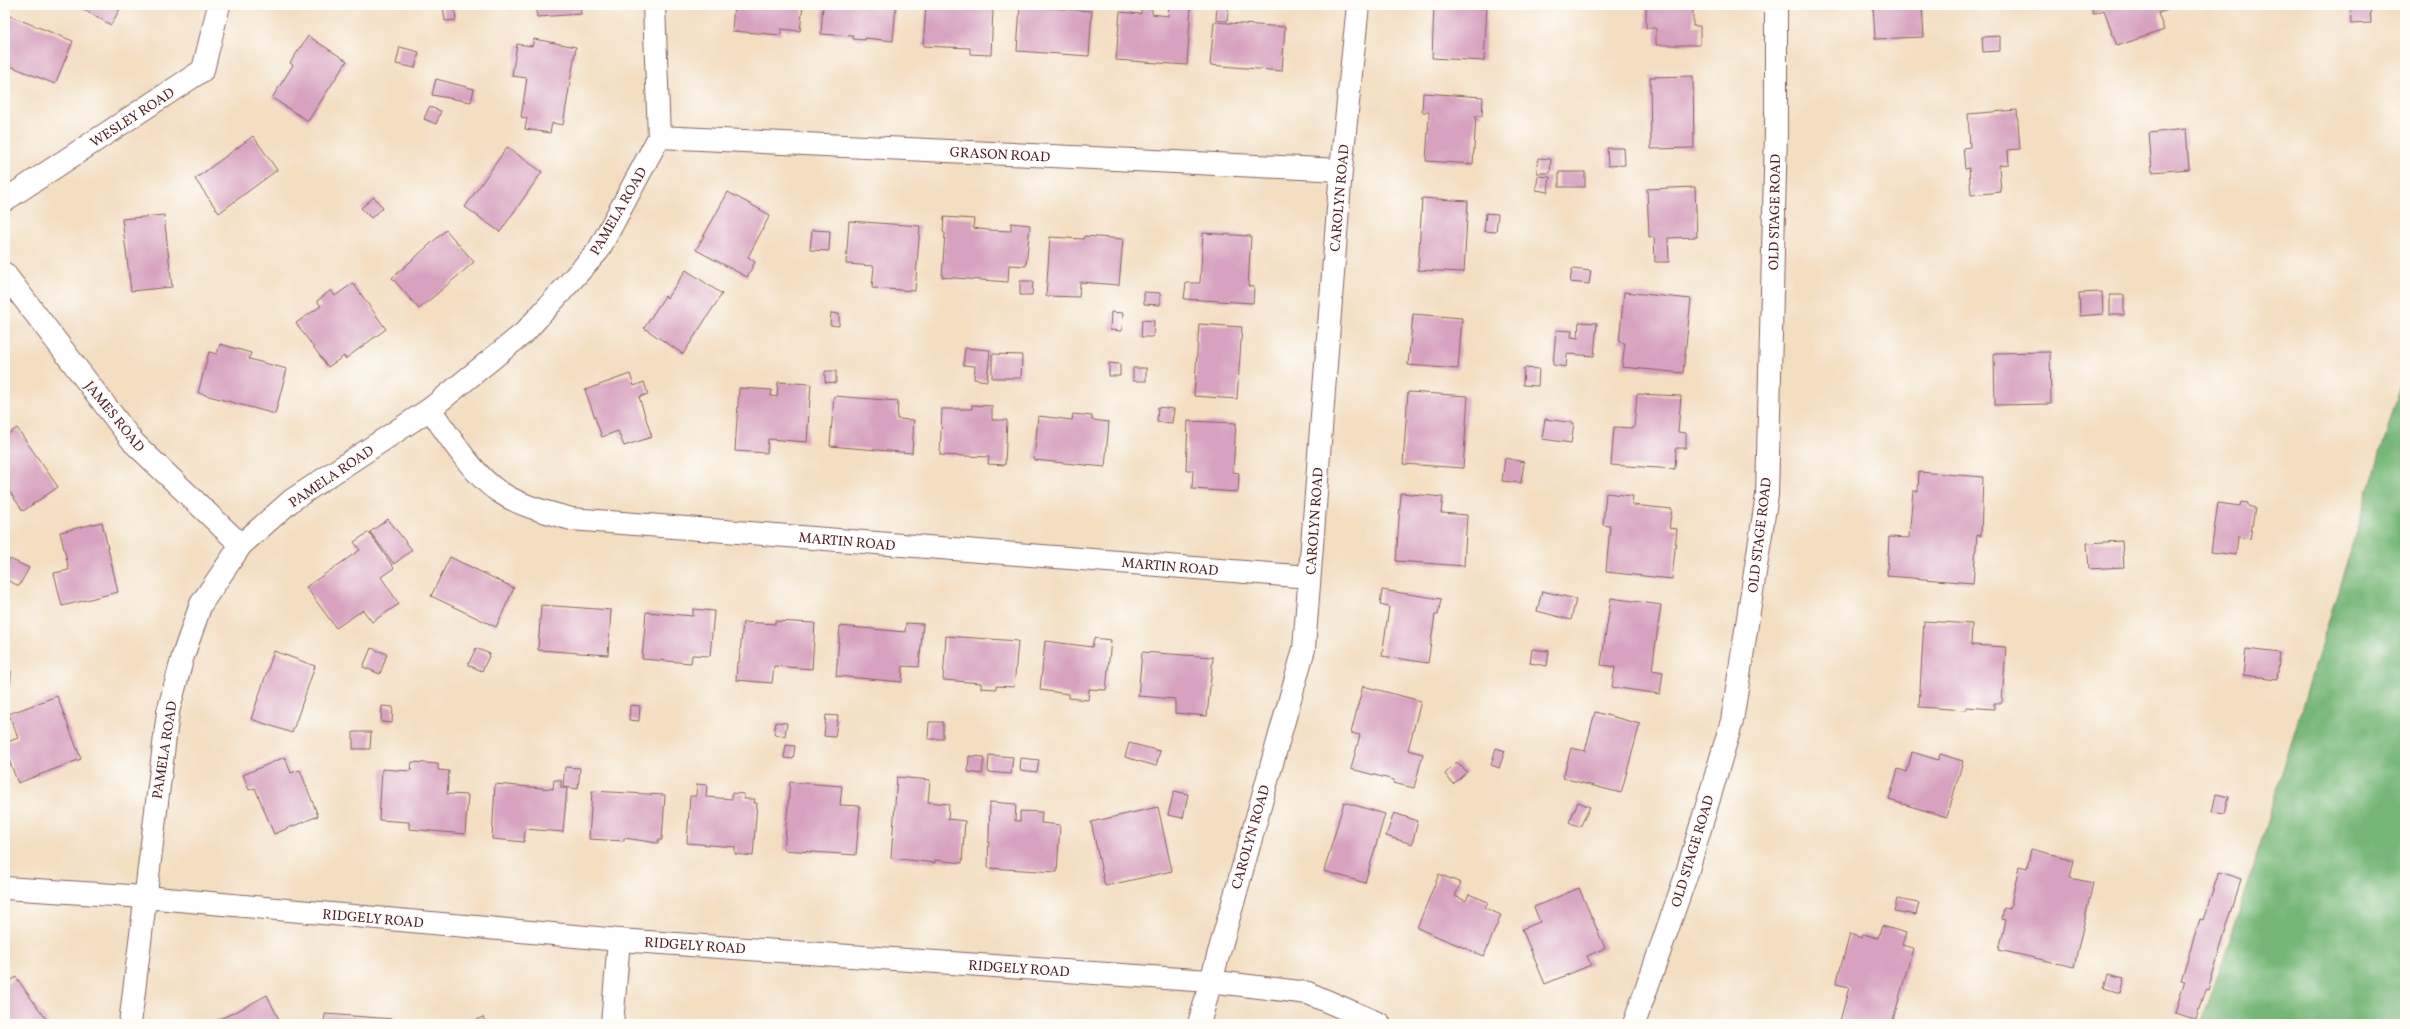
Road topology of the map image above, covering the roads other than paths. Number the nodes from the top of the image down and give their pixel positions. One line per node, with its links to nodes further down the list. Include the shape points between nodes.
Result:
1 (219, 5): 7 (street, WESLEY ROAD, via 203,70)
2 (654, 5): 5 (street)
3 (1358, 5): 6 (street, CAROLYN ROAD)
4 (1776, 5): 20 (street, OLD STAGE ROAD, via 1776,131 1767,495 1732,722 1686,876)
5 (659, 137): 6 (street, GRASON ROAD); 9 (street, PAMELA ROAD, via 598,251 525,332)
6 (1340, 170): 11 (street, CAROLYN ROAD)
7 (5, 200)
8 (5, 274): 10 (street, JAMES ROAD, via 134,443)
9 (430, 409): 10 (street, PAMELA ROAD, via 292,500); 11 (street, MARTIN ROAD, via 466,459 497,490 531,508 571,519)
10 (241, 545): 13 (street, PAMELA ROAD, via 201,604 183,656 168,712)
11 (1309, 577): 15 (street, CAROLYN ROAD, via 1304,649)
12 (5, 888): 13 (street, RIDGELY ROAD)
13 (145, 897): 14 (street, RIDGELY ROAD); 16 (street, PAMELA ROAD)
14 (619, 940): 15 (street, RIDGELY ROAD); 17 (street)
15 (1209, 981): 18 (street, CAROLYN ROAD); 19 (street, RIDGELY ROAD, via 1308,993)
16 (130, 1024)
17 (612, 1024)
18 (1199, 1024)
19 (1380, 1024)
20 (1634, 1024)

